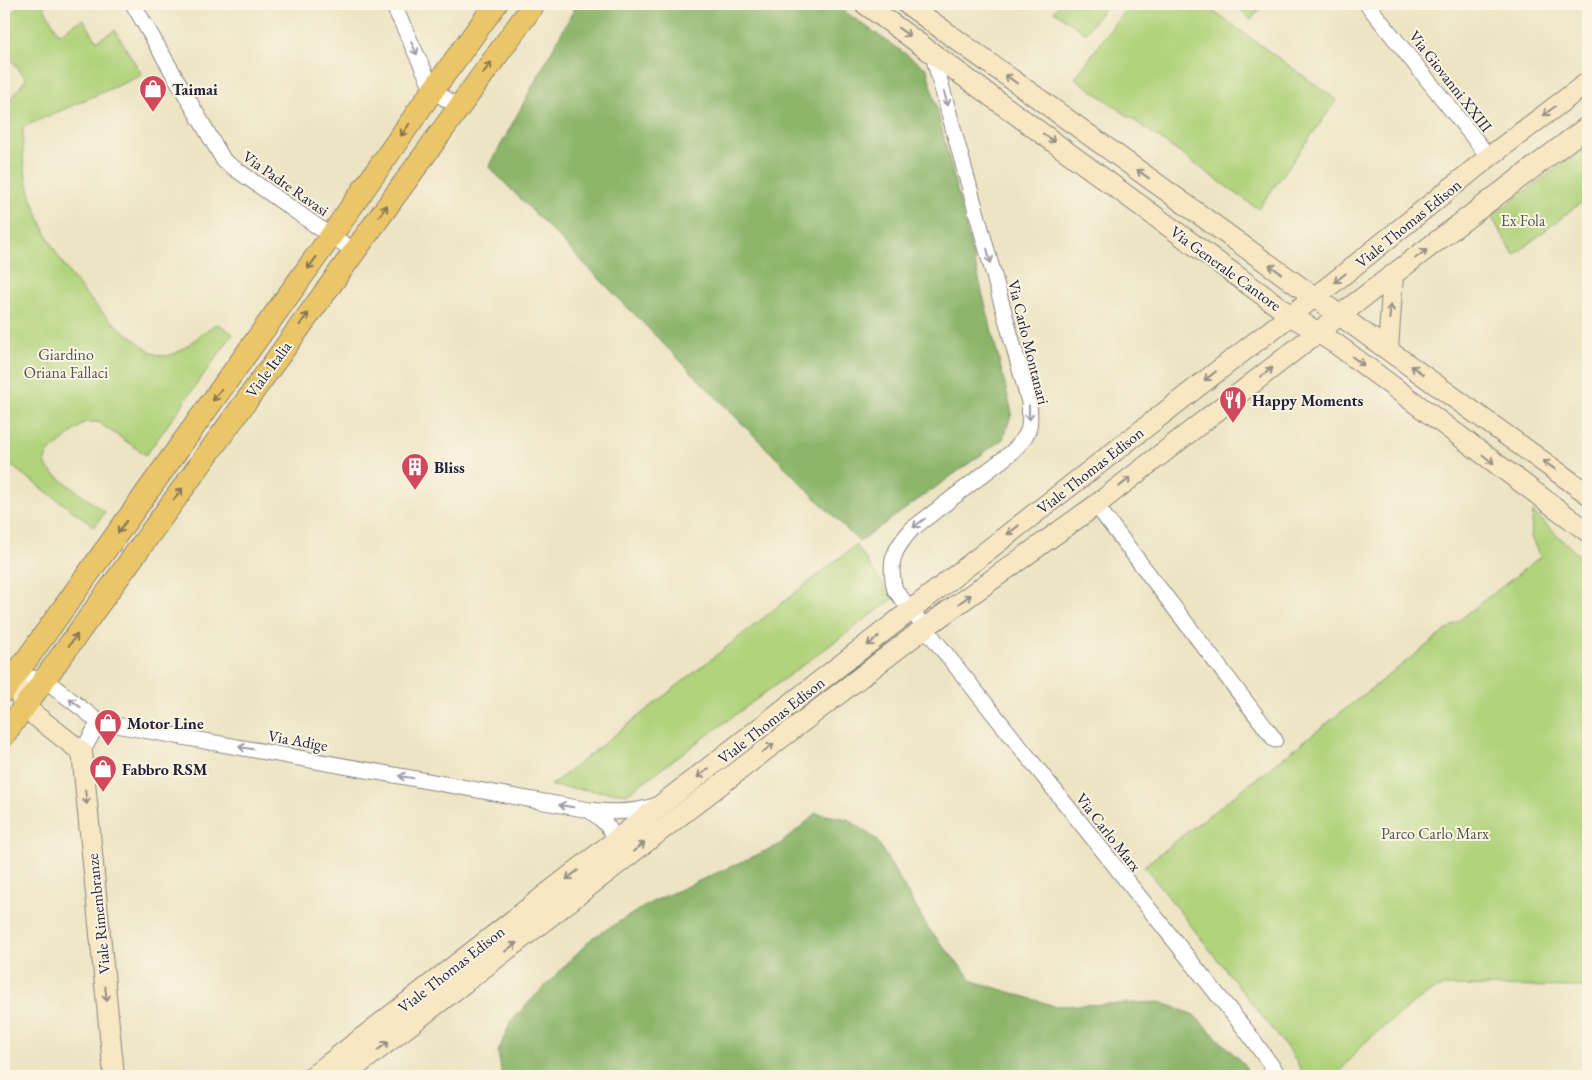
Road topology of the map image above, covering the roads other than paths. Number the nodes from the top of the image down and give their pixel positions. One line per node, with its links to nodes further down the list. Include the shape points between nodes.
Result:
1 (133, 4): 14 (street, Via Padre Ravasi, via 224,161)
2 (393, 4): 10 (street, one-way to 10)
3 (496, 4): 10 (main road, Viale Italia)
4 (534, 4): 11 (main road, Viale Italia, one-way to 4)
5 (865, 4): 8 (street, Via Generale Cantore, one-way to 8)
6 (907, 4): 17 (street, Via Generale Cantore, one-way to 6)
7 (1367, 4): 13 (street, Via Giovanni XXIII)
8 (932, 52): 18 (street, Via Generale Cantore, one-way to 18); 27 (street, Via Carlo Montanari, one-way to 27, via 1029,402 1030,423 1025,439 1012,452 912,529 900,542 891,573 895,590)
9 (1588, 82): 13 (street, Viale Thomas Edison, one-way to 13)
10 (433, 90): 11 (street); 14 (main road, Viale Italia, one-way to 14)
11 (459, 108): 15 (main road, Viale Italia, one-way to 11)
12 (1588, 126): 16 (street, Viale Thomas Edison, one-way to 12)
13 (1489, 157): 17 (street, Viale Thomas Edison, one-way to 17)
14 (331, 236): 15 (street, Via Padre Ravasi); 29 (main road, Viale Italia, one-way to 29)
15 (354, 250): 30 (main road, Viale Italia, one-way to 15)
16 (1392, 276): 19 (street, Viale Thomas Edison); 21 (street, one-way to 16)
17 (1315, 297): 18 (street, Viale Thomas Edison); 19 (street, Via Generale Cantore)
18 (1290, 315): 20 (street, Via Generale Cantore); 22 (street, Viale Thomas Edison)
19 (1340, 315): 20 (street, Viale Thomas Edison); 21 (street, Via Generale Cantore)
20 (1319, 332): 23 (street, Viale Thomas Edison, one-way to 20); 26 (street, Via Generale Cantore, one-way to 26)
21 (1388, 349): 24 (street, Via Generale Cantore, one-way to 21)
22 (1228, 362): 23 (street); 27 (street, Viale Thomas Edison, one-way to 27)
23 (1246, 388): 25 (street, Viale Thomas Edison, one-way to 23)
24 (1588, 494)
25 (1096, 505): 28 (street, Viale Thomas Edison, one-way to 25); 34 (street)
26 (1588, 532)
27 (911, 611): 28 (street, Via Carlo Marx); 36 (street, Viale Thomas Edison, one-way to 36)
28 (926, 627): 39 (street, Viale Thomas Edison, one-way to 28); 43 (street, Via Carlo Marx)
29 (7, 678): 30 (street); 31 (street)
30 (44, 679): 31 (main road, Viale Italia); 32 (street, Via Adige, one-way to 30)
31 (24, 707): 33 (main road, Viale Italia); 35 (street)
32 (100, 722): 35 (street); 37 (street, Via Adige, one-way to 32)
33 (4, 735)
34 (1275, 740)
35 (82, 752): 40 (street, Viale Rimembranze, one-way to 40)
36 (665, 801): 37 (street, Via Adige, via 625,811); 38 (street, Viale Thomas Edison)
37 (589, 810): 38 (street, Via Adige, via 605,821)
38 (616, 840): 39 (street); 41 (street, Viale Thomas Edison, one-way to 41)
39 (612, 868): 42 (street, Viale Thomas Edison, one-way to 39)
40 (114, 1076)
41 (313, 1076)
42 (344, 1076)
43 (1279, 1076)

